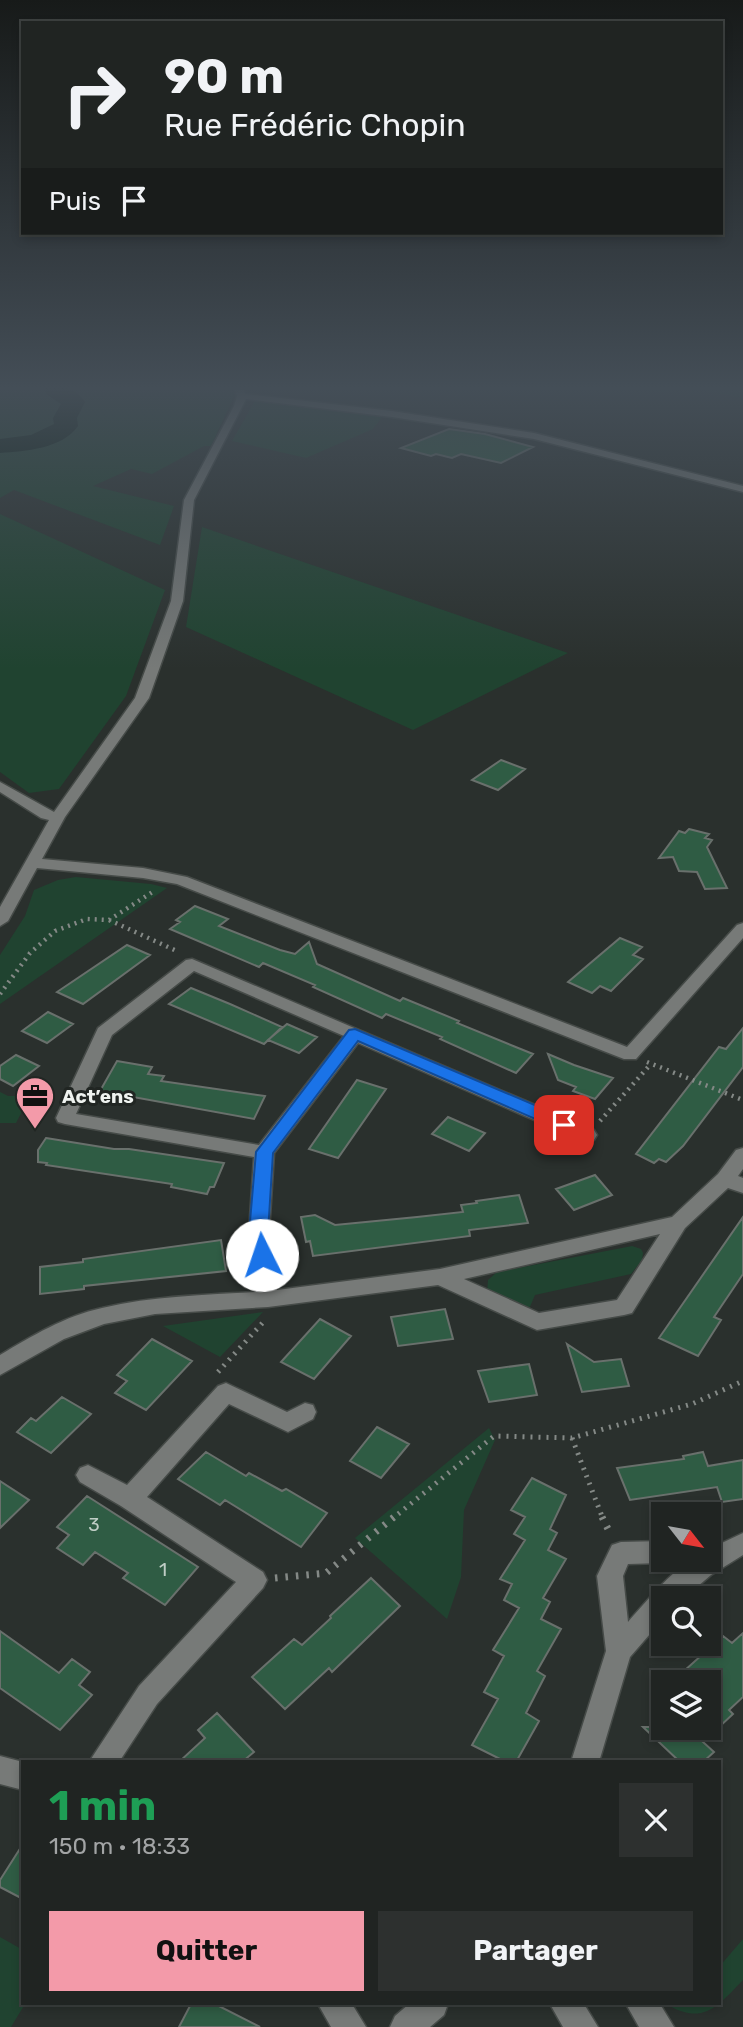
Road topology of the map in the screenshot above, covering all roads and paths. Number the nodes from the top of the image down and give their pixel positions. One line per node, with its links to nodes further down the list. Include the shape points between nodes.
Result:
1 (198, 480): 5 (street, via 189,500 177,601 142,698)
2 (706, 480): 3 (street)
3 (743, 489)
4 (0, 786): 5 (street, via 46,815)
5 (58, 817): 6 (street)
6 (34, 863): 7 (street); 9 (street)
7 (172, 878): 8 (path); 14 (street)
8 (109, 920): 11 (path, via 183,954); 12 (path, via 96,917 49,934)
9 (0, 922)
10 (743, 928): 14 (street)
11 (192, 964): 13 (street); 18 (street, via 104,1032 65,1118)
12 (0, 994)
13 (355, 1034): 17 (street); 18 (street)
14 (630, 1055): 15 (path)
15 (652, 1063): 16 (path); 17 (path)
16 (743, 1100)
17 (587, 1135)
18 (264, 1152): 23 (street, via 259,1233)
19 (743, 1155): 20 (street)
20 (734, 1183): 21 (street)
21 (678, 1223): 22 (street); 22 (street, via 624,1307 537,1322)
22 (440, 1278): 23 (street)
23 (276, 1298): 24 (street, via 155,1306 101,1316 57,1333); 26 (path, via 217,1373)
24 (0, 1366)
25 (743, 1381): 28 (path, via 692,1404)
26 (226, 1392): 27 (street, via 288,1423); 30 (street)
27 (305, 1412)
28 (572, 1438): 33 (path, via 601,1516); 34 (path, via 494,1436 326,1573)
29 (88, 1475): 30 (street)
30 (130, 1499): 34 (street)
31 (726, 1549): 35 (street)
32 (651, 1552): 33 (street)
33 (621, 1553): 37 (street, via 610,1576)
34 (254, 1580): 38 (street, via 148,1695)
35 (679, 1586)
36 (651, 1615): 37 (street)
37 (619, 1651): 39 (street)
38 (104, 1760)
39 (585, 1760)
40 (0, 1770): 41 (street)
41 (21, 1775)
42 (334, 2005): 46 (street)
43 (432, 2005): 47 (street)
44 (566, 2005): 48 (street)
45 (642, 2005): 49 (street)
46 (350, 2027)
47 (406, 2027)
48 (582, 2027)
49 (658, 2027)

